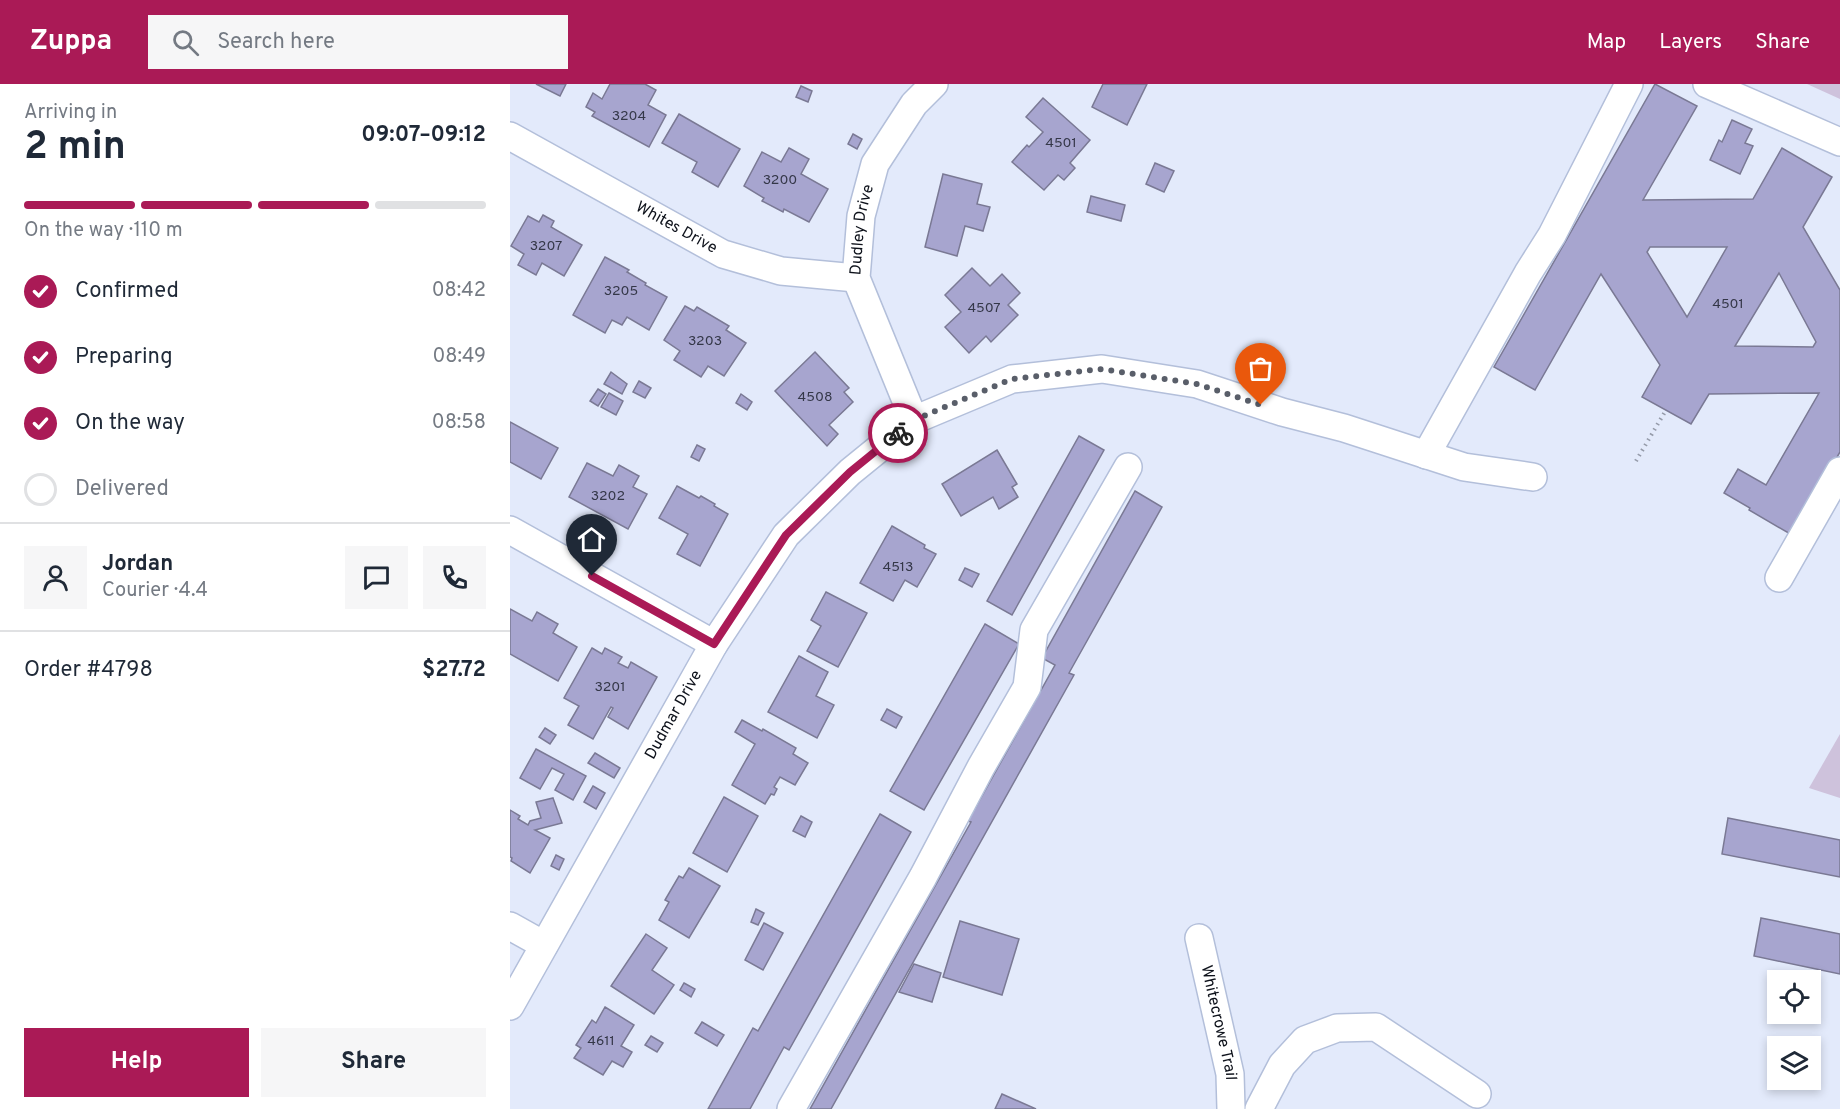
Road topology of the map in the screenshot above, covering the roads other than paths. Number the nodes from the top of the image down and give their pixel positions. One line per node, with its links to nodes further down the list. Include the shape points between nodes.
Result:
1 (934, 84): 6 (street, Dudley Drive, via 914,104 876,164 861,216)
2 (1629, 84): 8 (street, via 1552,235)
3 (1707, 84): 5 (street)
4 (510, 136): 6 (street, Whites Drive, via 723,254 782,271)
5 (1840, 142)
6 (856, 278): 7 (street, Dudley Drive)
7 (914, 420): 8 (street, Dudmar Drive, via 1012,379 1102,369 1197,384); 14 (street, Dudmar Drive, via 850,472 786,535)
8 (1426, 454): 11 (street, Dudmar Drive, via 1464,467)
9 (1128, 467): 20 (street, via 1034,630 1027,687)
10 (1840, 471): 13 (street)
11 (1533, 477)
12 (510, 530): 14 (street)
13 (1779, 578)
14 (714, 644): 17 (street, Dudmar Drive)
15 (510, 926): 17 (street)
16 (1199, 938): 21 (street, Whitecrowe Trail, via 1230,1074)
17 (544, 945): 18 (street, Dudmar Drive)
18 (510, 1006)
19 (1477, 1094): 22 (street, via 1376,1027 1337,1028 1305,1040 1282,1065)
20 (791, 1109)
21 (1231, 1109)
22 (1259, 1109)

